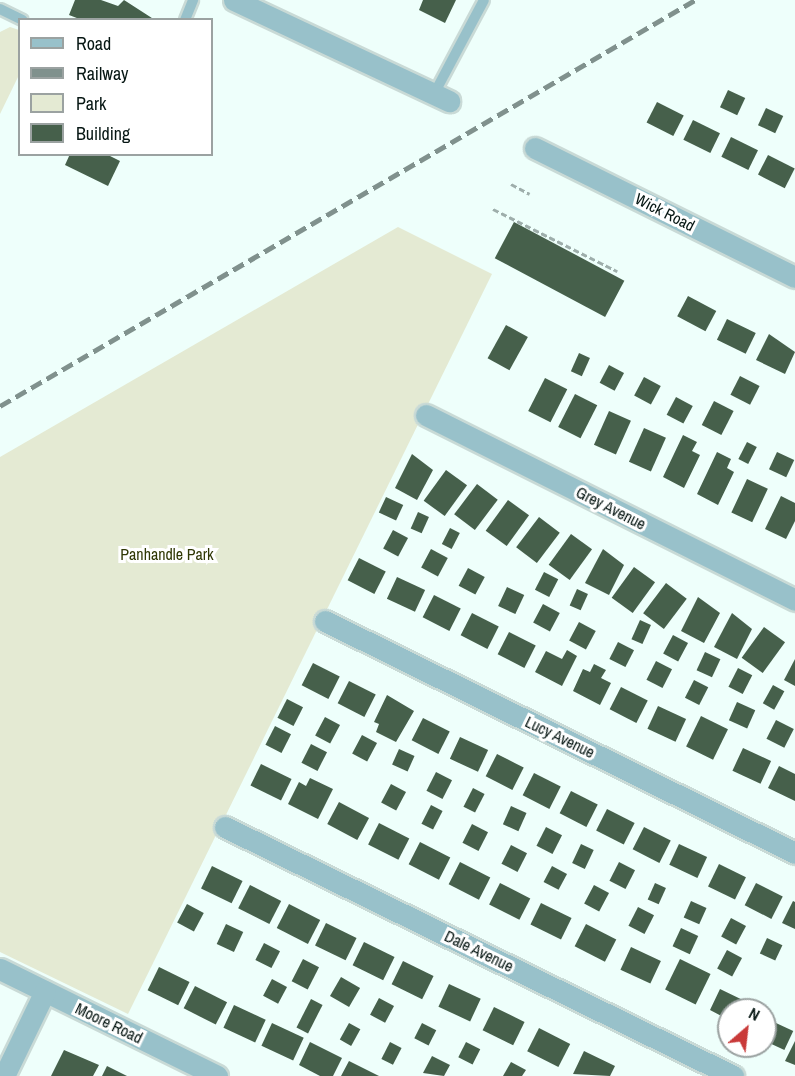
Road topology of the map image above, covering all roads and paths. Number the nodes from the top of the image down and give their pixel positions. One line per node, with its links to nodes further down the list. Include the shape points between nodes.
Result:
1 (192, 0): 6 (lane)
2 (234, 0): 7 (street)
3 (484, 0): 7 (lane)
4 (0, 9): 5 (lane)
5 (19, 18)
6 (186, 18)
7 (442, 98)
8 (535, 148): 13 (street, Wick Road)
9 (511, 184): 10 (path)
10 (530, 194)
11 (492, 209): 12 (path)
12 (617, 271)
13 (795, 277)
14 (426, 415): 15 (street, Grey Avenue)
15 (795, 600)
16 (325, 621): 18 (street, Lucy Avenue)
17 (225, 827): 23 (street, Dale Avenue)
18 (795, 853)
19 (0, 969): 20 (street, Moore Road)
20 (45, 991): 21 (street); 22 (street, Moore Road)
21 (4, 1076)
22 (217, 1076)
23 (733, 1076)

